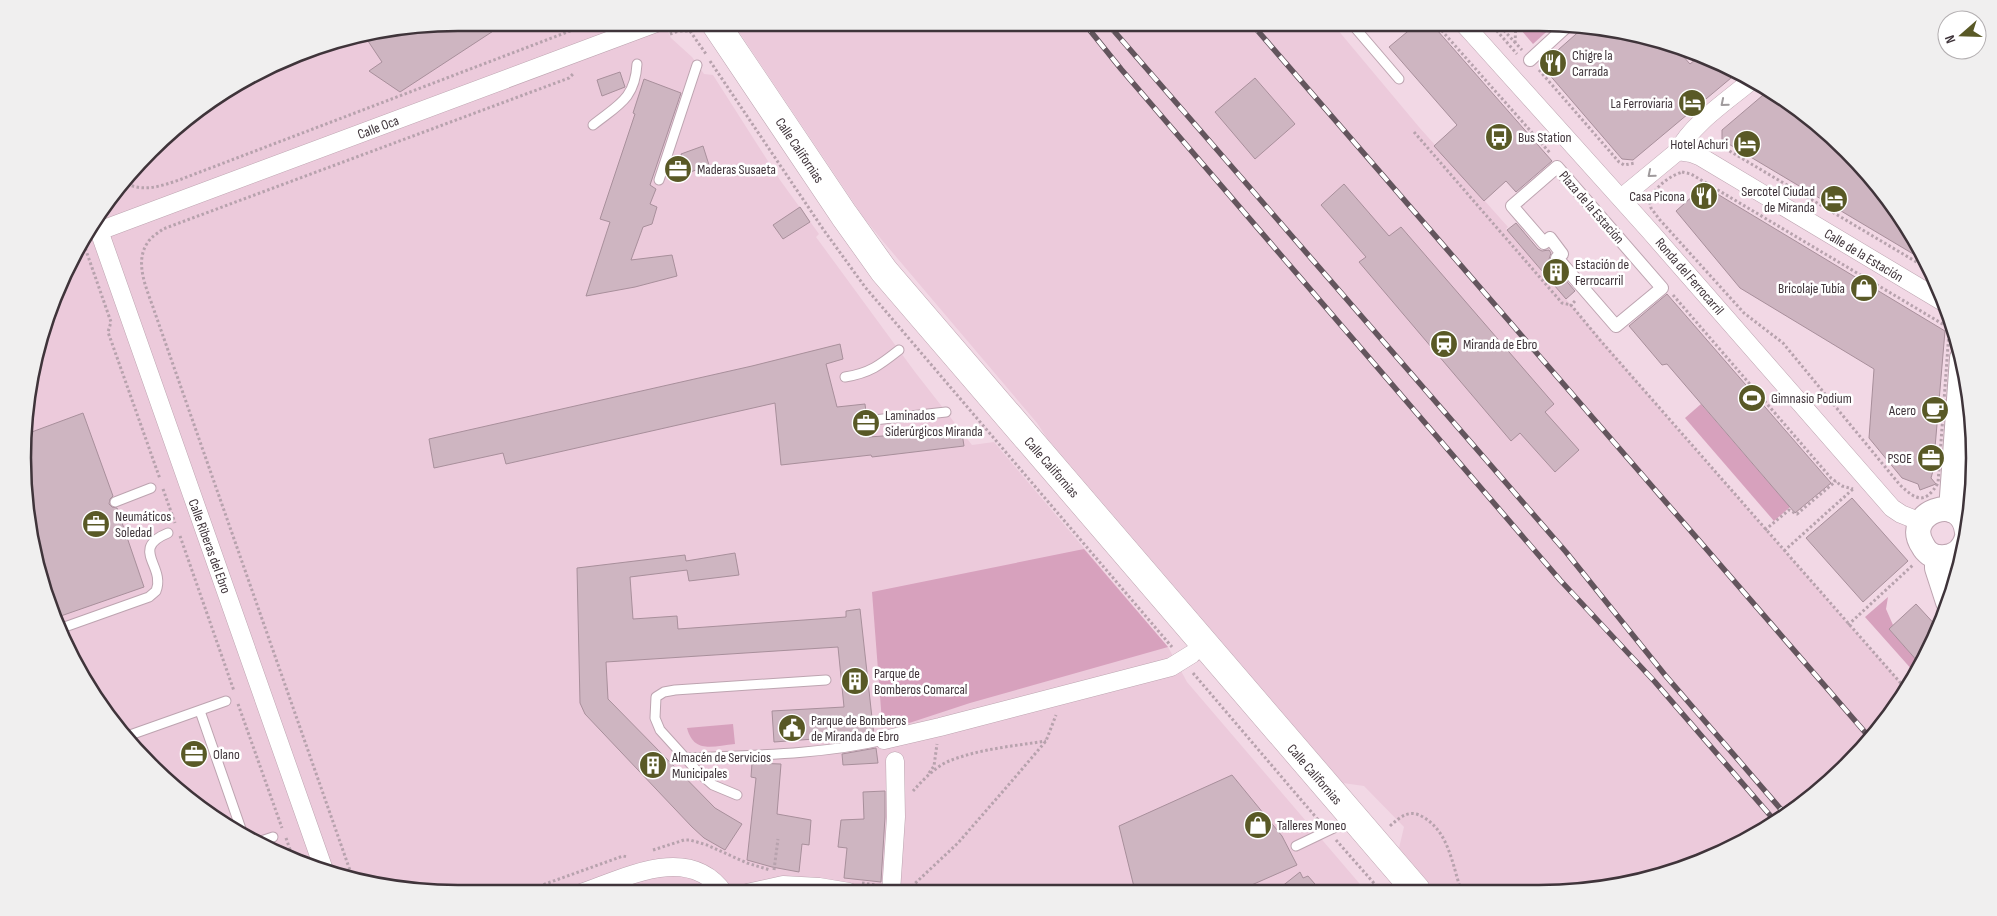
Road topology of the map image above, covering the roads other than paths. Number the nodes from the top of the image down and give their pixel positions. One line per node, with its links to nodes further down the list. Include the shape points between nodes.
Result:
1 (654, 31): 16 (street, Calle Oca)
2 (691, 31): 35 (highway, Calle Californias, via 873,280)
3 (721, 31): 35 (highway, Calle Californias, via 884,271)
4 (1359, 31): 10 (lane)
5 (1471, 31): 15 (street, Ronda del Ferrocarril)
6 (1561, 32): 7 (street)
7 (1530, 60)
8 (637, 64): 12 (lane, via 634,87 628,96)
9 (698, 65): 14 (lane)
10 (1399, 79)
11 (1746, 85): 13 (street, one-way to 13, via 1696,127)
12 (593, 125)
13 (1678, 151): 15 (street, one-way to 15); 19 (street, Calle de la Estación, via 1701,157)
14 (658, 180)
15 (1621, 198): 29 (street, Ronda del Ferrocarril, via 1892,508)
16 (100, 226)
17 (98, 229): 49 (street, Calle Riberas del Ebro)
18 (1585, 292): 18 (street, Plaza de la Estación, via 1557,258 1562,254 1550,238 1544,243 1512,206 1557,167 1662,288 1616,326)
19 (1933, 296)
20 (899, 350): 21 (lane, via 876,368)
21 (845, 377)
22 (1960, 387): 27 (main road)
23 (946, 412): 24 (lane)
24 (874, 420)
25 (151, 488): 26 (lane)
26 (115, 502)
27 (1950, 510): 28 (main road); 29 (main road, via 1937,510)
28 (1962, 517)
29 (1921, 522): 32 (main road, via 1919,530 1926,550)
30 (168, 533): 34 (lane, via 155,538 150,544 157,579 156,591 149,597)
31 (1959, 533): 32 (main road)
32 (1951, 551): 33 (main road, via 1937,568)
33 (1944, 591)
34 (66, 627)
35 (1193, 653): 40 (street, via 1171,667); 45 (highway, Calle Californias); 54 (highway, Calle Californias)
36 (826, 680): 41 (lane, via 664,692 656,697 655,718 660,730)
37 (226, 702): 38 (lane)
38 (200, 710): 39 (lane); 44 (lane)
39 (133, 734)
40 (884, 740): 41 (lane, via 850,748)
41 (685, 758): 43 (lane, via 713,785)
42 (894, 761): 52 (street, via 896,817)
43 (738, 795)
44 (239, 825)
45 (1334, 828): 48 (lane); 53 (highway, Calle Californias)
46 (273, 837): 47 (lane)
47 (266, 839)
48 (1296, 846)
49 (321, 862)
50 (605, 885): 51 (street, via 648,870 671,866 698,872)
51 (717, 885)
52 (891, 885)
53 (1391, 885)
54 (1412, 885)

